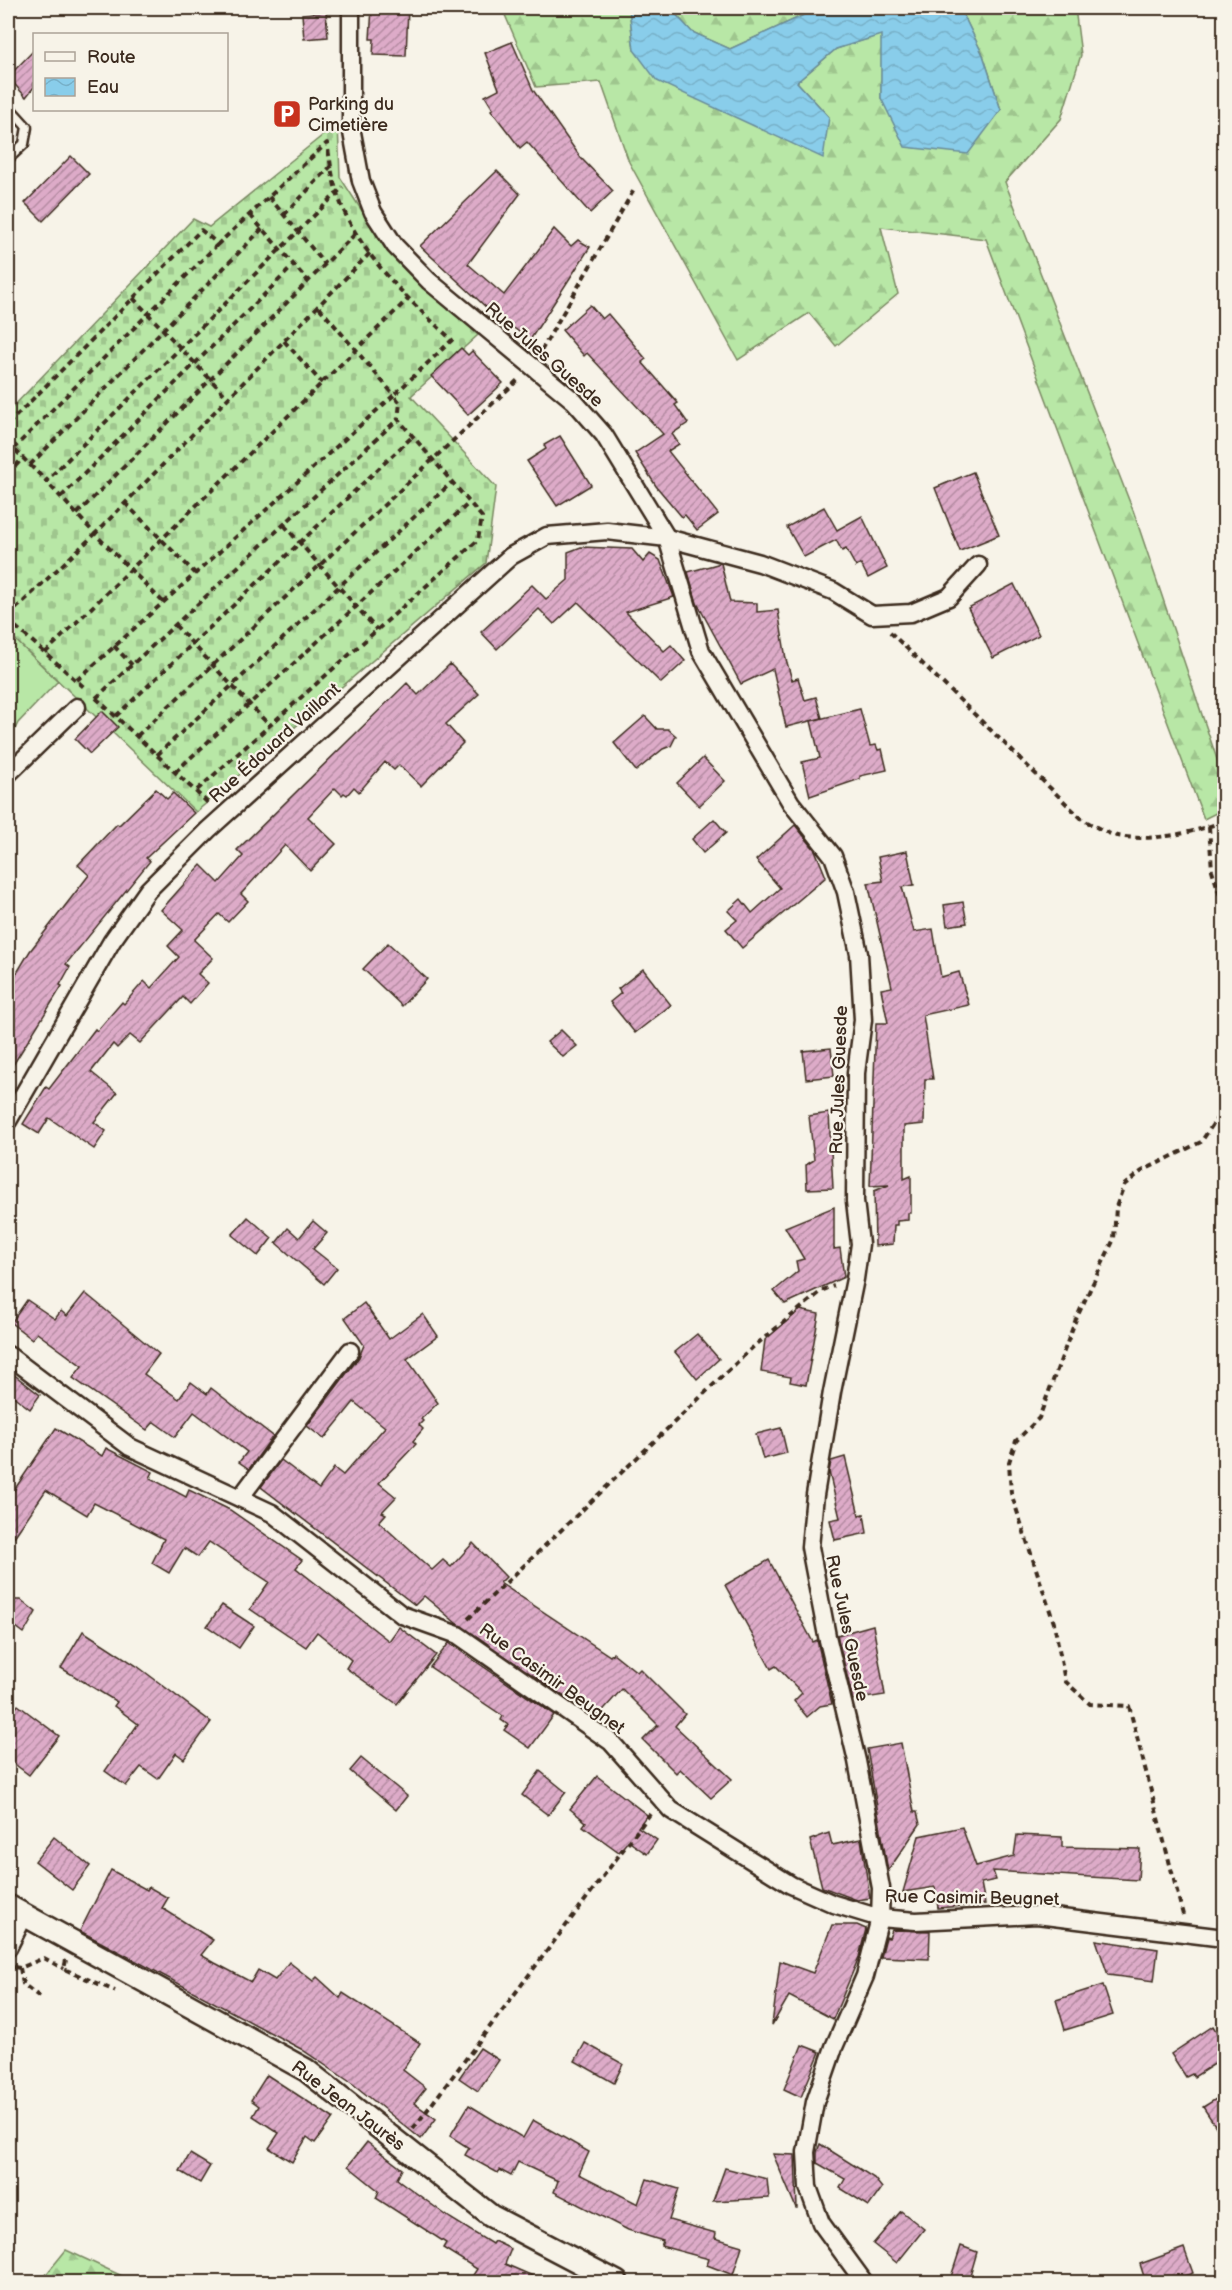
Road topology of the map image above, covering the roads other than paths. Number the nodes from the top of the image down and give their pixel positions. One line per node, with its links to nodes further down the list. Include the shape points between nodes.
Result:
1 (351, 8): 4 (street, Rue Jules Guesde, via 351,127 361,181 373,212 395,246 429,281 574,401 604,435)
2 (8, 106): 3 (lane, via 27,127 24,144)
3 (8, 159)
4 (667, 538): 5 (street, Rue Édouard Vaillant, via 760,564 833,591 872,615 911,613 949,597); 8 (street, Rue Édouard Vaillant, via 607,531 547,536 511,556 222,817 148,890 111,941); 13 (street, Rue Jules Guesde, via 701,651 791,803 833,856 860,954 863,1020 856,1073 855,1201 860,1244 828,1415 810,1547 869,1822 881,1888)
5 (978, 565)
6 (77, 707): 7 (street)
7 (8, 774)
8 (8, 1121)
9 (350, 1351): 11 (street)
10 (8, 1355): 11 (street, Rue Casimir Beugnet, via 130,1447)
11 (240, 1498): 13 (street, Rue Casimir Beugnet, via 273,1514 402,1616 458,1635 611,1742 671,1810 791,1886)
12 (16, 1911): 15 (street); 16 (street, Rue Jean Jaurès, via 306,2070 490,2216)
13 (880, 1918): 14 (street, Rue Casimir Beugnet, via 916,1921 1037,1915); 17 (street, Rue Jules Guesde, via 865,1976 814,2102 806,2152 808,2187 821,2223)
14 (1224, 1938)
15 (8, 1948)
16 (617, 2283)
17 (864, 2283)

